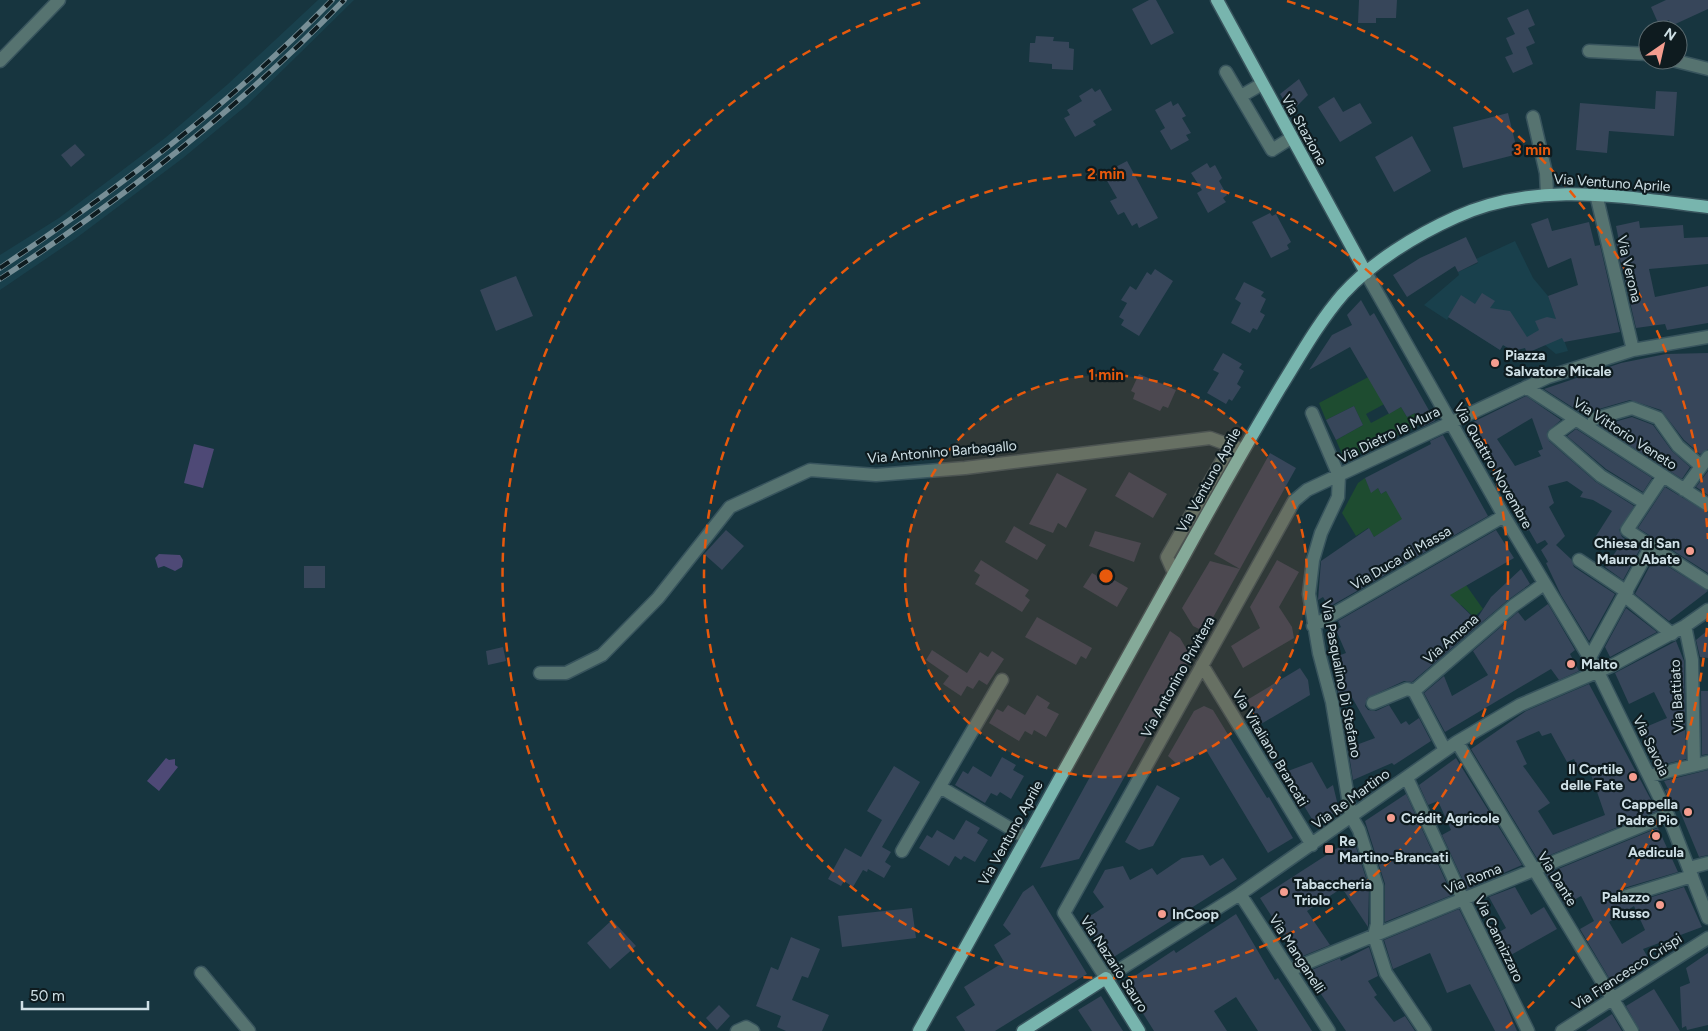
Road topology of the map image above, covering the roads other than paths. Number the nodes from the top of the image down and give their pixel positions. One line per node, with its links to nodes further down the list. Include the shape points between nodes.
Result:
1 (59, 0): 5 (street)
2 (1217, 0): 9 (main road, Via Stazione)
3 (1589, 51): 4 (street)
4 (1638, 53)
5 (0, 61)
6 (1688, 64): 7 (street)
7 (1708, 69)
8 (1226, 72): 10 (street)
9 (1262, 84): 10 (street); 12 (main road, Via Stazione)
10 (1241, 96): 12 (street, via 1272,150)
11 (1533, 117): 13 (street, via 1546,173)
12 (1291, 138): 16 (main road, Via Stazione)
13 (1547, 193): 14 (main road, Via Ventuno Aprile); 16 (main road, Via Ventuno Aprile, via 1509,198 1457,216 1410,242)
14 (1596, 194): 15 (main road, Via Ventuno Aprile); 18 (street, Via Verona)
15 (1708, 206)
16 (1366, 273): 23 (street, Via Quattro Novembre); 24 (main road, Via Ventuno Aprile, via 1325,316)
17 (1708, 337): 18 (street, Via Dietro le Mura)
18 (1633, 350): 19 (street, Via Dietro le Mura, via 1576,366)
19 (1526, 388): 22 (street, Via Vittorio Veneto); 23 (street, Via Dietro le Mura)
20 (1312, 413): 26 (street, Via Pasqualino Di Stefano)
21 (1594, 419): 25 (street, via 1632,408 1658,418 1678,446)
22 (1575, 420): 27 (street, Via Vittorio Veneto); 29 (street, via 1554,435 1601,476)
23 (1450, 422): 26 (street, Via Dietro le Mura); 31 (street, Via Quattro Novembre)
24 (1237, 448): 44 (street, Via Antonino Barbagallo, via 1210,438 964,468 876,475 810,470 730,507 658,598 602,655 566,673); 57 (main road, Via Ventuno Aprile, via 1174,573)
25 (1704, 462): 28 (street)
26 (1338, 476): 38 (street, Via Pasqualino Di Stefano, via 1338,497 1321,533 1313,560 1309,594); 42 (street, Via Antonino Privitera, via 1307,490 1294,501)
27 (1663, 476): 28 (street, Via Vittorio Veneto); 29 (street)
28 (1684, 490): 30 (street, Via Vittorio Veneto)
29 (1645, 503): 32 (street, via 1627,530)
30 (1708, 505)
31 (1504, 516): 35 (street, Via Quattro Novembre); 38 (street, Via Duca di Massa)
32 (1651, 546): 34 (street); 36 (street)
33 (1580, 560): 36 (street)
34 (1708, 583)
35 (1544, 584): 41 (street, Via Quattro Novembre); 46 (street, Via Amena, via 1513,606)
36 (1626, 594): 40 (street); 41 (street)
37 (1708, 610): 39 (street, Via Re Martino)
38 (1313, 626): 56 (street, Via Pasqualino Di Stefano, via 1332,702)
39 (1685, 626): 40 (street, Via Re Martino); 51 (street, Via Battiato, via 1692,660)
40 (1672, 634): 43 (street, Via Re Martino)
41 (1589, 659): 43 (street, Via Quattro Novembre)
42 (1202, 665): 58 (street, Via Vitaliano Brancati); 66 (street, Via Antonino Privitera)
43 (1598, 672): 48 (street, Via Re Martino, via 1520,705); 52 (street, Via Savoia)
44 (540, 673)
45 (1002, 680): 54 (street)
46 (1414, 691): 47 (street, Via Amena, via 1407,690); 49 (street)
47 (1373, 703)
48 (1456, 742): 49 (street, Via Re Martino); 61 (street, Via Dante)
49 (1445, 750): 53 (street, Via Re Martino)
50 (1708, 762): 51 (street)
51 (1694, 764): 52 (street)
52 (1649, 776): 55 (street, Via Savoia)
53 (1407, 778): 56 (street, Via Re Martino); 65 (street, Via Cannizzaro)
54 (940, 787): 57 (street); 59 (street)
55 (1668, 815): 61 (street, Via Roma); 62 (street, Via Savoia)
56 (1351, 816): 58 (street, Via Re Martino); 68 (street, Via Pasqualino Di Stefano, via 1359,830 1377,886)
57 (1025, 837): 77 (main road, Via Ventuno Aprile)
58 (1312, 846): 63 (street, Via Re Martino)
59 (902, 851)
60 (1708, 863): 62 (street)
61 (1533, 870): 65 (street, Via Roma); 73 (street, Via Dante)
62 (1691, 872): 64 (street); 67 (street, Via Savoia)
63 (1240, 894): 70 (street, Via Manganelli); 72 (street, Via Re Martino)
64 (1627, 896)
65 (1463, 899): 68 (street, Via Roma); 82 (street, Via Cannizzaro)
66 (1064, 913): 72 (street, Via Nazario Sauro)
67 (1708, 918)
68 (1374, 936): 70 (street, Via Roma); 81 (street, Via Pasqualino Di Stefano, via 1386,974)
69 (1708, 938): 73 (street, Via Francesco Crispi)
70 (1290, 970): 80 (street, Via Manganelli)
71 (201, 973): 74 (street)
72 (1106, 978): 78 (main road, Via Re Martino); 79 (main road, Via Nazario Sauro)
73 (1613, 999): 83 (street, Via Francesco Crispi); 84 (street, Via Dante)
74 (249, 1031)
75 (737, 1031): 76 (street, via 746,1027)
76 (753, 1031)
77 (919, 1031)
78 (1022, 1031)
79 (1139, 1031)
80 (1329, 1031)
81 (1425, 1031)
82 (1528, 1031)
83 (1562, 1031)
84 (1632, 1031)

